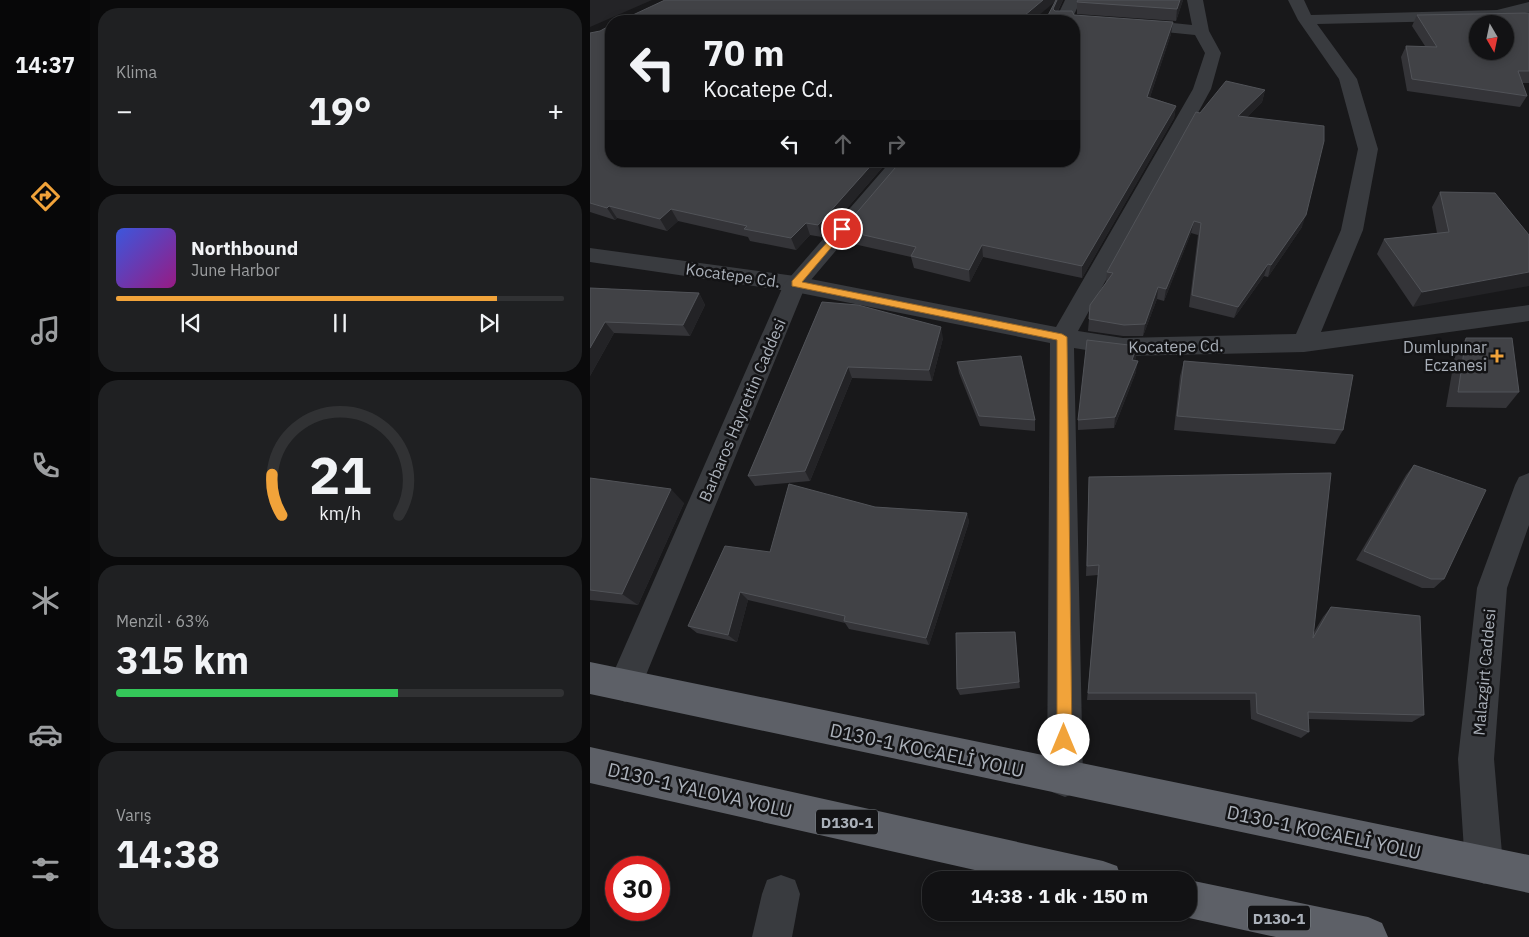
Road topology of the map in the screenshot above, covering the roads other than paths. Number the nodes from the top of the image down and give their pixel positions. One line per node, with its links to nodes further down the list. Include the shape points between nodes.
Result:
1 (1074, 0): 5 (street)
2 (1195, 0): 8 (street)
3 (1296, 0): 6 (street)
4 (1529, 7): 6 (street, via 1498,15)
5 (1070, 15)
6 (1306, 20): 14 (street, via 1348,79 1368,149 1352,230)
7 (1119, 23): 8 (street)
8 (1201, 31): 13 (street, via 1213,53 1202,89)
9 (897, 167): 11 (street, Barbaros Hayrettin Caddesi)
10 (590, 256): 11 (street, Kocatepe Cd.)
11 (795, 284): 13 (street, Kocatepe Cd.); 17 (street, Barbaros Hayrettin Caddesi)
12 (1529, 313): 14 (street, Kocatepe Cd.)
13 (1062, 337): 14 (street, Kocatepe Cd., via 1123,347); 19 (street)
14 (1304, 343)
15 (1529, 485): 20 (street, Malazgirt Caddesi, via 1492,588 1476,759)
16 (590, 678): 17 (highway, D130-1 KOCAELİ YOLU)
17 (625, 685): 19 (highway, D130-1 KOCAELİ YOLU)
18 (590, 765): 21 (highway, D130-1 YALOVA YOLU / D130-1)
19 (1065, 779): 20 (highway, D130-1 KOCAELİ YOLU)
20 (1484, 865): 22 (highway, D130-1 KOCAELİ YOLU)
21 (1063, 871)
22 (1529, 874)
23 (781, 894): 25 (street)
24 (1197, 901): 26 (highway, D130-1)
25 (772, 937)
26 (1368, 937)

